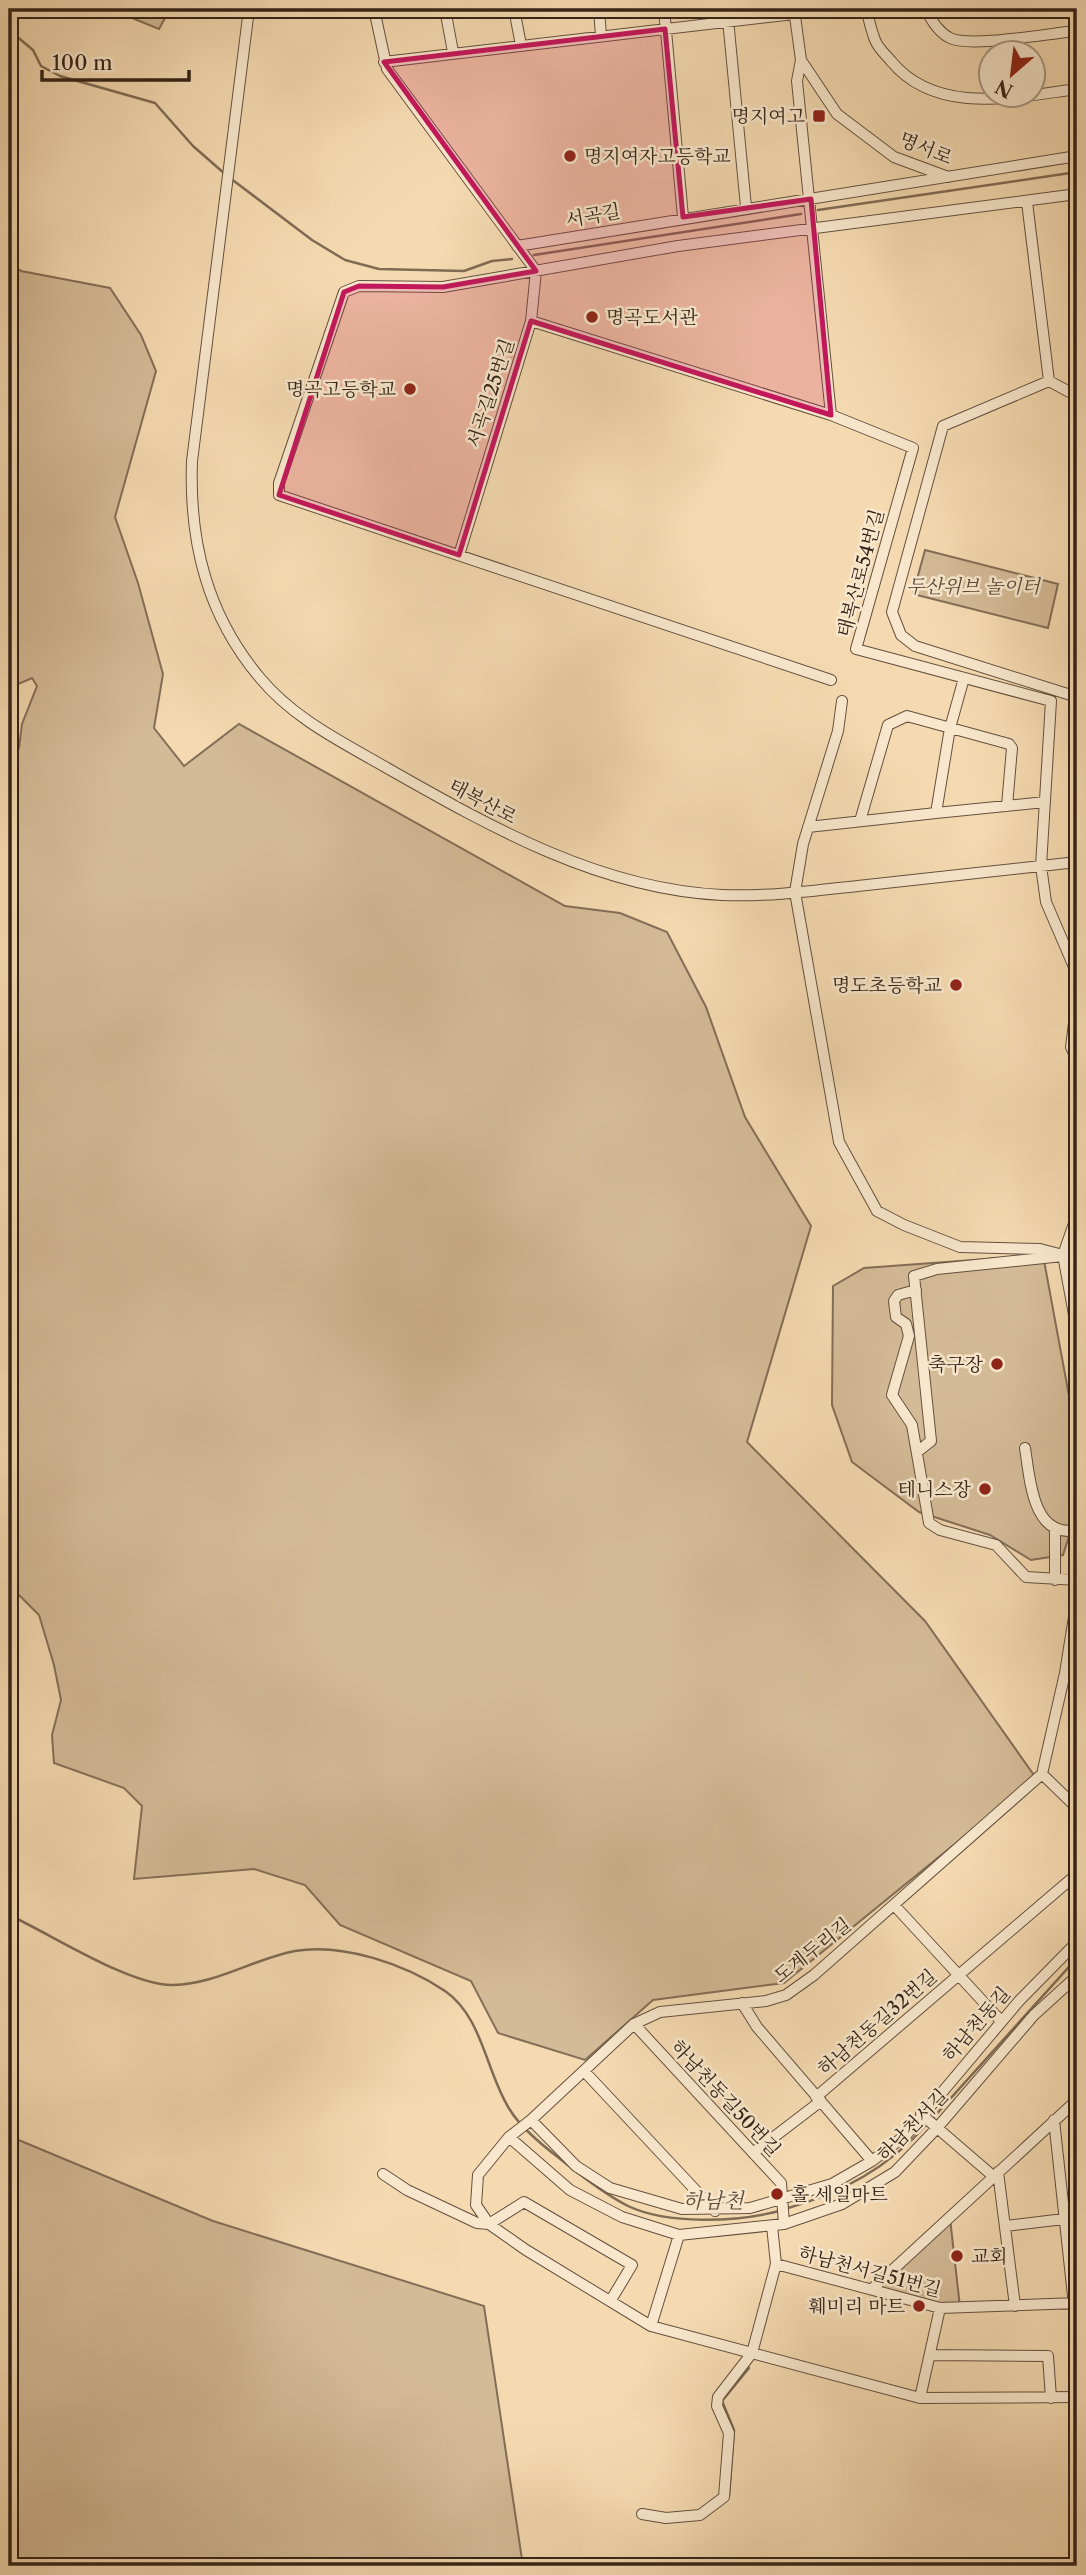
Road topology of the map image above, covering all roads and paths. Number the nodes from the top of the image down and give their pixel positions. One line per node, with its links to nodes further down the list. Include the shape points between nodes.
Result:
1 (248, 9): 47 (street, 태복산로, via 190,508 200,566 225,629 261,679 310,724 492,828 601,872 666,888 721,895)
2 (374, 9): 18 (street)
3 (444, 9): 16 (street)
4 (514, 9): 15 (street)
5 (599, 9): 14 (street)
6 (664, 9): 12 (street)
7 (727, 9): 11 (street)
8 (866, 9): 19 (street, via 875,42 899,71 922,87 961,99)
9 (926, 9): 13 (street, via 939,31 953,40)
10 (794, 11): 11 (street); 17 (street, 명서로)
11 (726, 21): 12 (street); 25 (street)
12 (665, 29): 14 (street); 26 (street)
13 (1077, 31)
14 (601, 36): 15 (street)
15 (521, 44): 16 (street)
16 (453, 52): 18 (street)
17 (801, 60): 21 (street, 명서로, via 837,114 852,126 894,157); 23 (street, 명서로, via 796,81)
18 (384, 62): 28 (street)
19 (1077, 89)
20 (1077, 156): 21 (street, 명서로)
21 (952, 178): 23 (street, 서곡길)
22 (1077, 194): 24 (street)
23 (811, 199): 25 (street, 서곡길); 27 (street)
24 (1027, 202): 27 (street); 31 (street)
25 (746, 207): 26 (street, 서곡길)
26 (683, 217): 28 (street, 서곡길)
27 (813, 228): 29 (street); 33 (street)
28 (517, 246): 29 (street)
29 (536, 271): 30 (street, 서곡길25번길); 34 (street, via 443,287 359,286 344,292 279,483 279,495)
30 (531, 321): 33 (street); 34 (street, 서곡길25번길)
31 (1049, 381): 32 (street); 37 (street, via 943,426 892,612 901,635 915,646)
32 (1077, 396)
33 (831, 415): 35 (street, 태복산로54번길, via 913,448 856,649)
34 (459, 555): 36 (street)
35 (964, 678): 39 (street); 40 (street, 태복산로54번길, via 1051,701)
36 (831, 680)
37 (1077, 697)
38 (842, 701): 44 (street, via 838,731)
39 (950, 728): 41 (street, via 1012,748); 42 (street); 43 (street, via 907,716 888,725)
40 (1045, 802): 41 (street); 46 (street, 태복산로54번길)
41 (1007, 806): 42 (street)
42 (936, 813): 43 (street)
43 (860, 821): 44 (street)
44 (808, 827): 47 (street)
45 (1077, 862): 46 (street, 태복산로)
46 (1041, 866): 47 (street, 태복산로); 48 (street, via 1046,902)
47 (795, 892): 52 (street, via 839,1142 877,1211 960,1247 1040,1249)
48 (1077, 974)
49 (1077, 999): 50 (street, via 1071,1047)
50 (1077, 1060)
51 (1077, 1214): 52 (street)
52 (1063, 1255): 53 (street, via 937,1269 914,1276); 54 (street)
53 (916, 1290): 56 (street, via 931,1441); 56 (street, via 894,1301 896,1317 906,1324 909,1336 892,1395 912,1425)
54 (1077, 1331)
55 (1025, 1448): 57 (street, via 1035,1507)
56 (917, 1452): 59 (street, via 929,1523 996,1545 1026,1577)
57 (1055, 1528): 58 (street); 59 (street)
58 (1077, 1530)
59 (1055, 1580): 60 (street)
60 (1077, 1580)
61 (1077, 1598): 63 (street)
62 (1077, 1672): 63 (street)
63 (1065, 1673): 64 (street)
64 (1042, 1774): 65 (street); 67 (street, 도계두리길)
65 (1077, 1808)
66 (1077, 1874): 69 (street)
67 (894, 1905): 69 (street, 하남천동길32번길); 71 (street, 도계두리길, via 786,1995)
68 (1077, 1942): 72 (street, 하남천동길)
69 (960, 1974): 72 (street, 하남천동길32번길); 75 (street, 하남천동길32번길)
70 (1077, 1976): 80 (street, 하남천서길, via 1034,2015)
71 (742, 2004): 73 (street, 도계두리길, via 660,2012); 75 (street)
72 (1001, 2021): 77 (street, 하남천동길)
73 (634, 2024): 74 (street, 도계두리길); 82 (street, 하남천동길50번길)
74 (584, 2071): 79 (street, 도계두리길); 87 (street)
75 (818, 2099): 82 (street, 하남천동길32번길); 83 (street)
76 (1077, 2099): 78 (street)
77 (922, 2115): 80 (street); 83 (street, 하남천동길, via 907,2134)
78 (1054, 2120): 85 (street); 88 (street)
79 (530, 2121): 81 (street, 도계두리길); 87 (street, 하남천동길, via 576,2166 610,2188 673,2207)
80 (936, 2127): 85 (street); 89 (street, 하남천서길, via 895,2172 842,2204)
81 (512, 2134): 90 (street, 도계두리길, via 478,2175 476,2204); 93 (street, 하남천서길, via 570,2190 622,2217)
82 (754, 2153): 86 (street, 하남천동길50번길, via 780,2183)
83 (872, 2161): 86 (street, 하남천동길, via 832,2184)
84 (383, 2174): 90 (street, via 477,2223)
85 (995, 2174): 92 (street); 95 (street)
86 (781, 2202): 87 (street, 하남천동길); 89 (street, 하남천동길50번길)
87 (715, 2211)
88 (1064, 2219): 92 (street); 97 (street)
89 (783, 2220): 91 (street, 하남천서길)
90 (489, 2224): 96 (street); 96 (street, via 524,2202 632,2265)
91 (772, 2226): 93 (street, 하남천서길); 94 (street, 하남천서길51번길)
92 (1006, 2226): 98 (street)
93 (678, 2235): 100 (street)
94 (776, 2264): 95 (street, 하남천서길51번길); 102 (street)
95 (872, 2289): 99 (street, 하남천서길51번길)
96 (611, 2300): 100 (street)
97 (1076, 2303): 98 (street, 하남천서길51번길); 101 (street)
98 (1015, 2306): 99 (street, 하남천서길51번길)
99 (940, 2308): 103 (street)
100 (651, 2326): 102 (street)
101 (1077, 2333)
102 (752, 2353): 105 (street); 107 (street, via 718,2397 717,2406 729,2433 724,2497 700,2515 666,2518)
103 (930, 2355): 105 (street); 106 (street, via 1048,2356)
104 (1077, 2397): 106 (street)
105 (920, 2398): 106 (street)
106 (1051, 2398)
107 (642, 2514)

